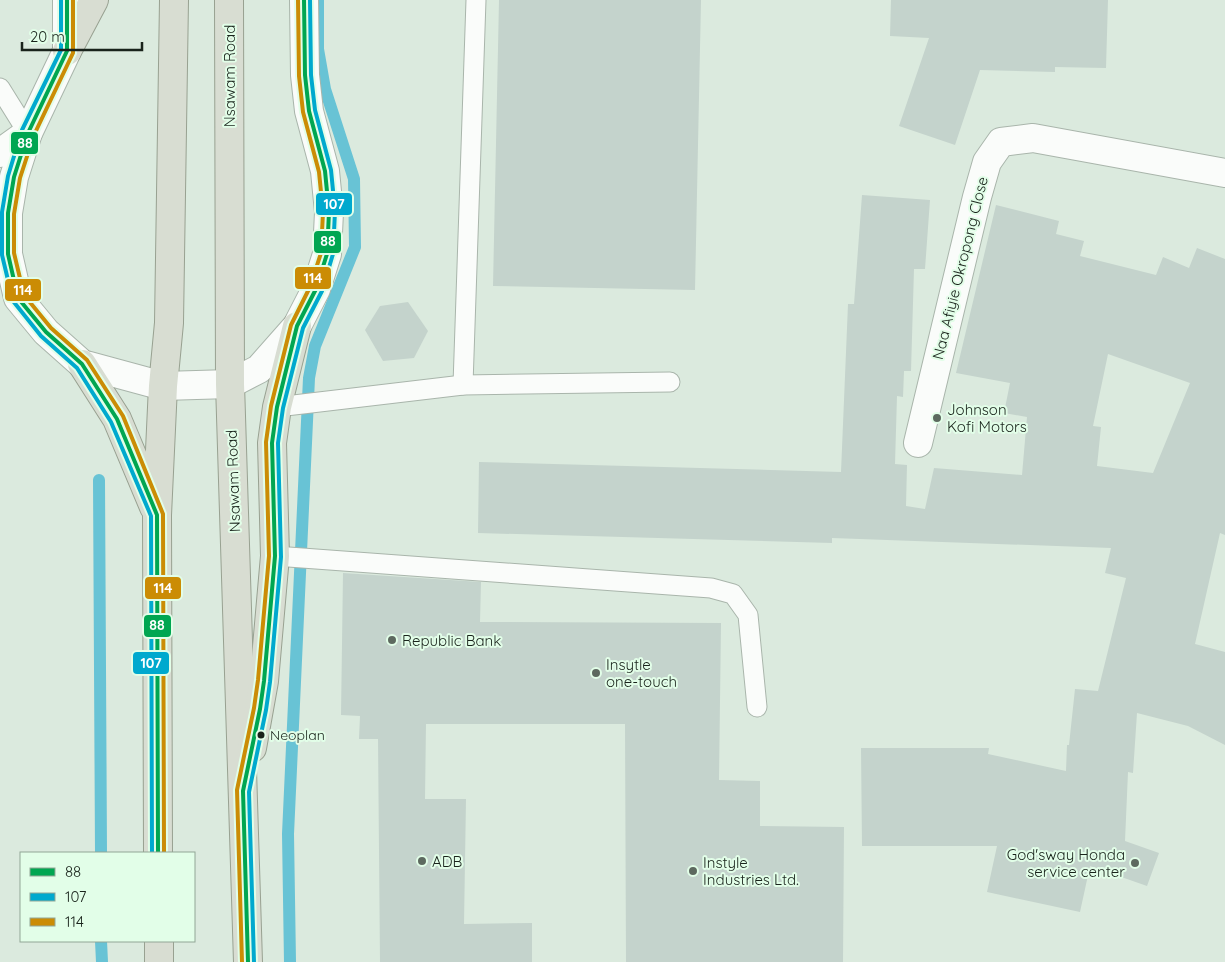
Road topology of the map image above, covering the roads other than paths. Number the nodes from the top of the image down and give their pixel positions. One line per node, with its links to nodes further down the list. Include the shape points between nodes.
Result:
1 (67, 0): 7 (main road)
2 (94, 0): 7 (highway)
3 (174, 0): 18 (highway, via 169,323)
4 (229, 0): 16 (highway, Nsawam Road)
5 (304, 0): 13 (main road, via 309,111 325,171 329,212 324,262 316,289)
6 (476, 0): 17 (lane)
7 (67, 51): 9 (main road)
8 (0, 88): 9 (lane)
9 (28, 133): 10 (main road); 12 (main road, via 14,177 8,213)
10 (0, 153)
11 (1225, 173): 20 (main road, Naa Afiyie Okropong Close, via 1033,138 1001,142 987,162 977,197)
12 (9, 295): 14 (main road)
13 (297, 326): 16 (main road, via 258,368); 19 (highway)
14 (82, 364): 18 (main road); 21 (highway, via 117,419)
15 (670, 382): 17 (lane)
16 (230, 384): 18 (main road); 24 (highway, Nsawam Road)
17 (463, 385): 19 (lane)
18 (163, 386): 21 (highway)
19 (276, 407): 22 (highway, via 272,443)
20 (918, 443)
21 (157, 515): 25 (highway)
22 (275, 556): 23 (lane, via 712,588 733,594 748,615); 24 (highway, via 264,681)
23 (757, 707)
24 (243, 791): 28 (highway, Nsawam Road)
25 (158, 852)
26 (159, 942): 27 (highway)
27 (159, 962)
28 (248, 962)

